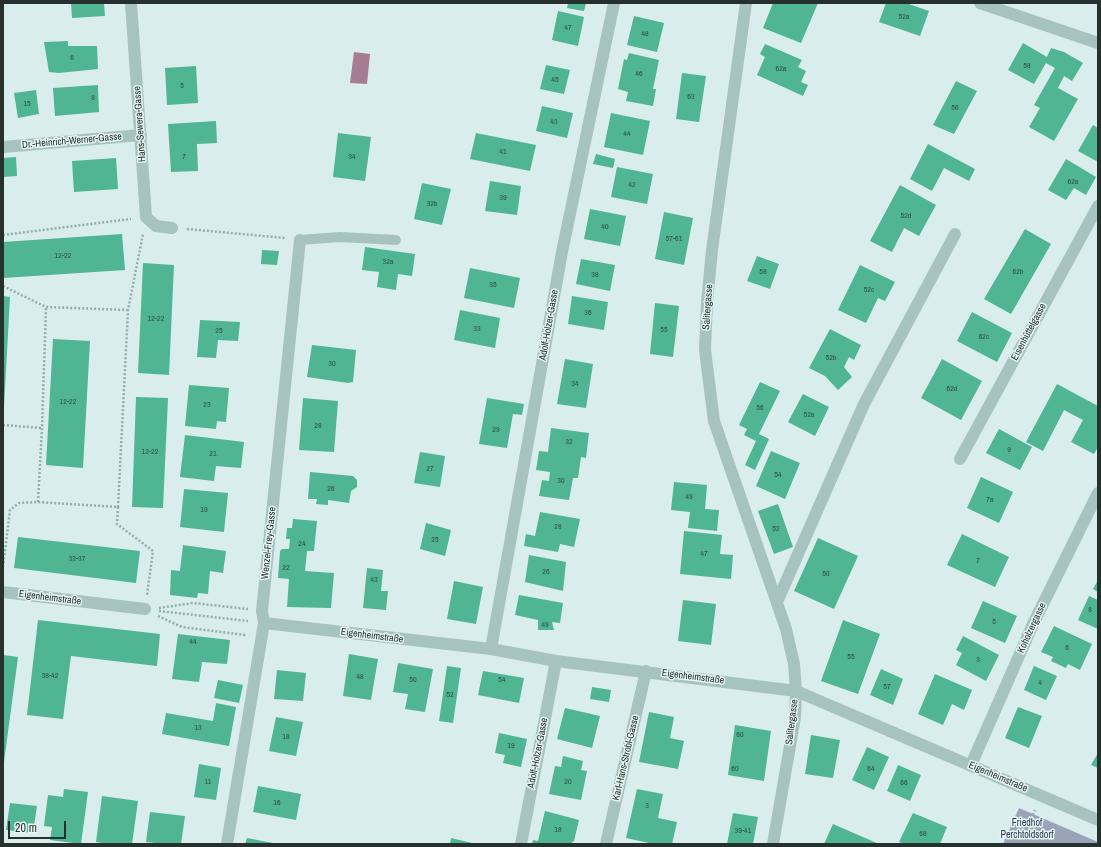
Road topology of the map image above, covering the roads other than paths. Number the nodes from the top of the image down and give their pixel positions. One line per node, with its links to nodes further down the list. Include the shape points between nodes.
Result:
1 (132, 3): 6 (street, Hans-Sewera-Gasse)
2 (614, 3): 19 (street, Adolf-Holzer-Gasse, via 562,252)
3 (746, 3): 16 (street, Salitergasse, via 712,250 705,350 714,421)
4 (980, 3): 5 (street)
5 (1098, 44)
6 (141, 135): 7 (street, Dr.-Heinrich-Werner-Gasse); 9 (street, Hans-Sewera-Gasse, via 146,217 156,226)
7 (3, 147)
8 (1098, 206): 13 (street, Eisenhüttelgasse)
9 (172, 228)
10 (955, 234): 16 (street, via 864,404)
11 (300, 240): 12 (lane, via 340,237); 18 (street, Wenzel-Frey-Gasse)
12 (396, 240)
13 (960, 460)
14 (1098, 492): 23 (street, Koholzergasse, via 1033,624)
15 (3, 592): 17 (street, Eigenheimstraße)
16 (777, 602): 22 (street, Salitergasse, via 794,664)
17 (145, 609)
18 (263, 617): 19 (street, Eigenheimstraße); 25 (street, Wenzel-Frey-Gasse)
19 (491, 649): 20 (street, Eigenheimstraße)
20 (556, 661): 21 (street, Eigenheimstraße); 26 (street, Adolf-Holzer-Gasse)
21 (646, 671): 22 (street, Eigenheimstraße); 27 (street, Karl-Hans-Strobl-Gasse)
22 (796, 690): 23 (street, Eigenheimstraße); 28 (street, Salitergasse, via 795,717)
23 (971, 765): 24 (street, Eigenheimstraße)
24 (1098, 820)
25 (227, 844)
26 (521, 844)
27 (606, 844)
28 (773, 844)

